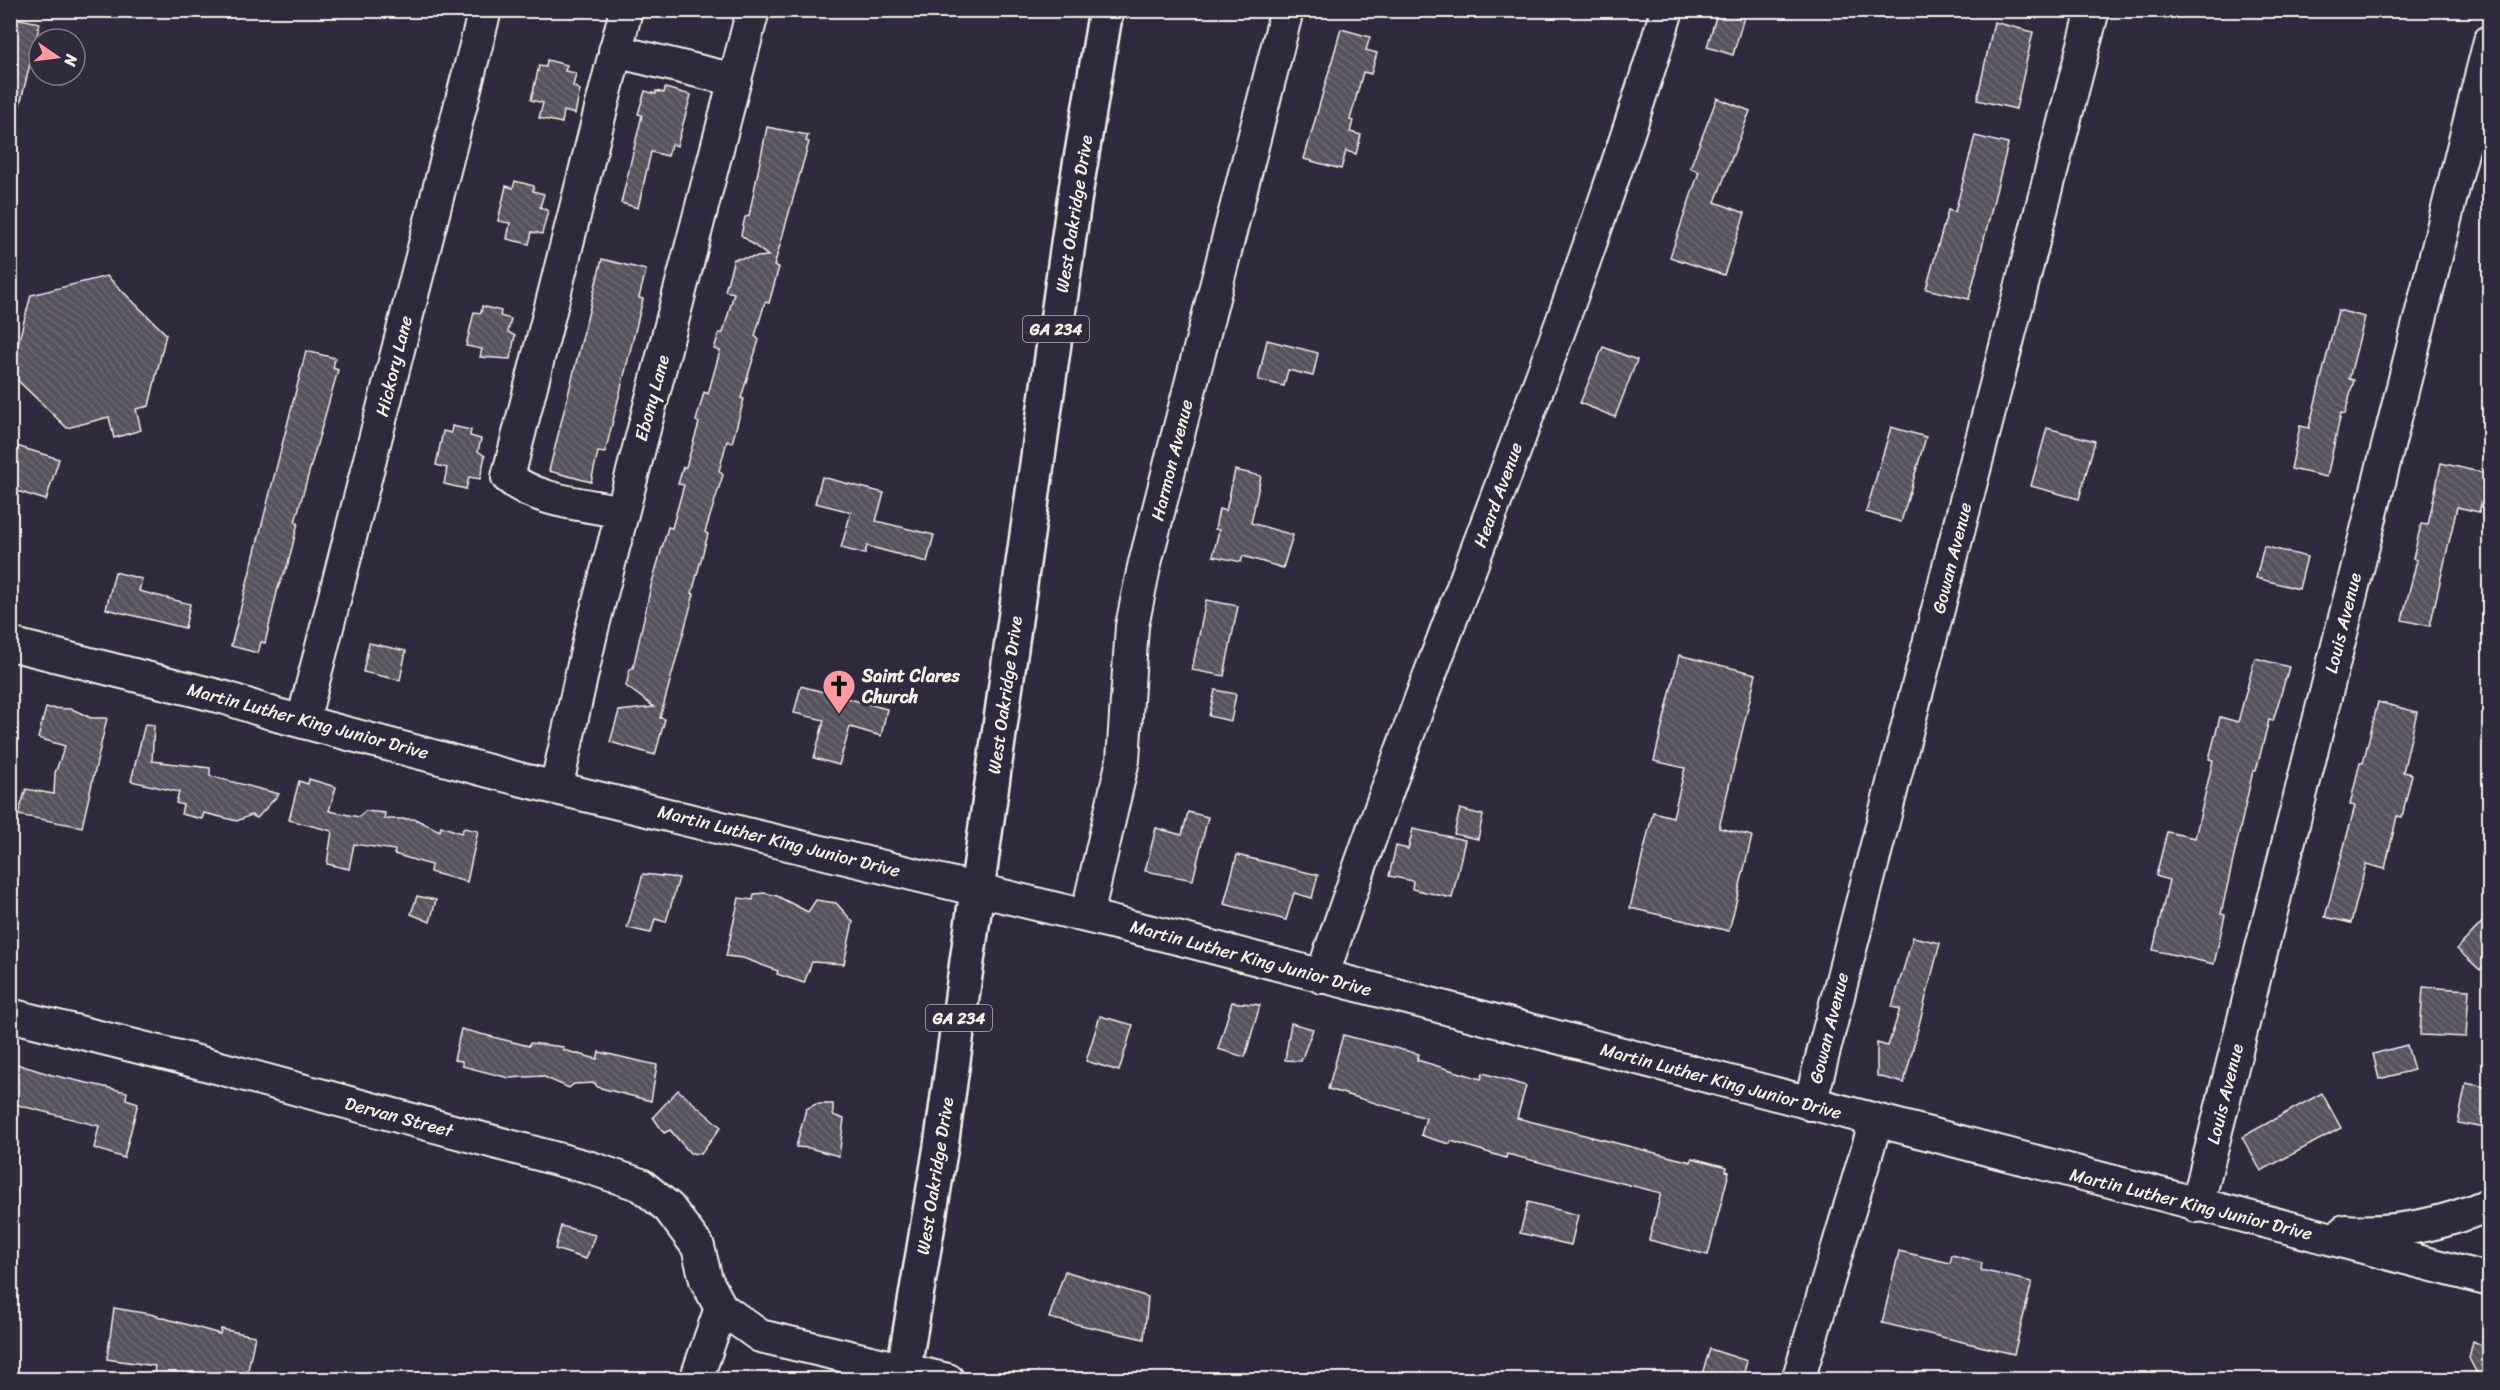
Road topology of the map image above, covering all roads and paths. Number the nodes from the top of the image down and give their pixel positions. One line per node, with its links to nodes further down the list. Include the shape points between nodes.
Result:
1 (485, 10): 13 (street, Hickory Lane)
2 (626, 10): 9 (street)
3 (753, 10): 10 (street, Ebony Lane)
4 (1107, 10): 15 (main road, West Oakridge Drive / GA 234, via 1074,201)
5 (1287, 10): 16 (street, Harmon Avenue, via 1144,567 1132,626 1123,760)
6 (1667, 10): 17 (street, Heard Avenue, via 1589,246)
7 (2093, 10): 19 (street, Gowan Avenue)
8 (2490, 40): 22 (street, Louis Avenue)
9 (615, 51): 10 (street); 11 (street, via 508,477 540,494)
10 (735, 80): 11 (street, Ebony Lane)
11 (622, 512): 14 (street, Ebony Lane)
12 (10, 644): 13 (street, Martin Luther King Junior Drive)
13 (303, 721): 14 (street, Martin Luther King Junior Drive)
14 (556, 788): 15 (street, Martin Luther King Junior Drive)
15 (978, 890): 16 (street, Martin Luther King Junior Drive); 26 (main road, West Oakridge Drive / GA 234)
16 (1087, 915): 17 (street, Martin Luther King Junior Drive)
17 (1322, 976): 19 (street, Martin Luther King Junior Drive)
18 (10, 1015): 25 (street, Dervan Street, via 179,1057 641,1185 669,1208 698,1247 706,1280)
19 (1810, 1104): 20 (street, Martin Luther King Junior Drive)
20 (1876, 1121): 22 (street, Martin Luther King Junior Drive); 29 (street)
21 (2490, 1204): 23 (street, via 2451,1220 2382,1232)
22 (2197, 1206): 23 (street, Martin Luther King Junior Drive)
23 (2271, 1225): 24 (street, Martin Luther King Junior Drive)
24 (2490, 1280)
25 (722, 1308): 26 (street, via 760,1336); 27 (street)
26 (903, 1374): 28 (street)
27 (696, 1380)
28 (948, 1380)
29 (1797, 1380)

